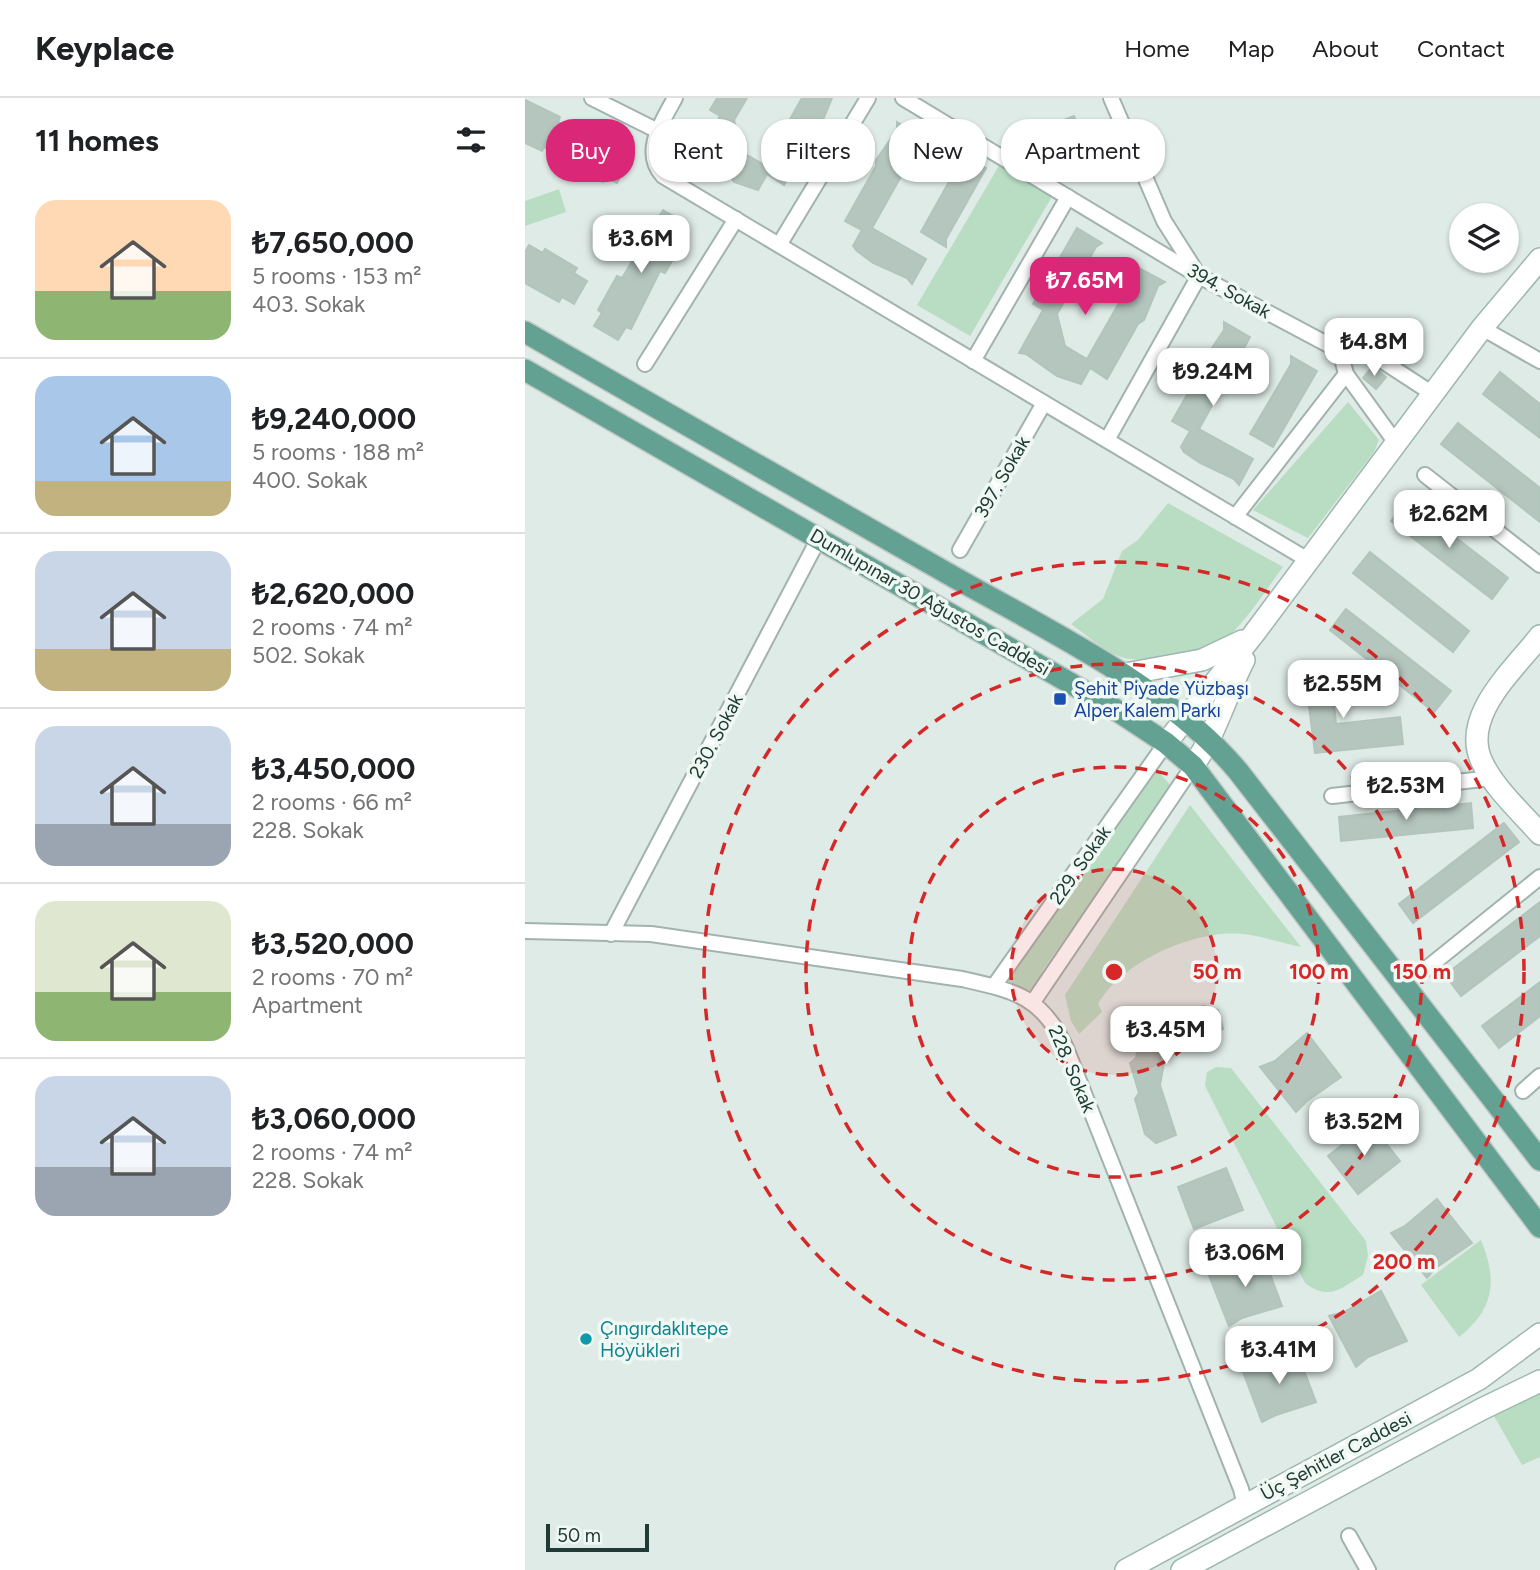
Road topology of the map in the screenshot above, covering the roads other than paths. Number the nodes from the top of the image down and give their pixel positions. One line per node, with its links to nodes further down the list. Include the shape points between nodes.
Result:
1 (592, 98): 7 (street)
2 (675, 98): 6 (street)
3 (868, 98): 11 (street)
4 (903, 98): 9 (street, 394. Sokak)
5 (1111, 98): 13 (street, via 1164,221)
6 (664, 119)
7 (649, 126)
8 (678, 182): 10 (street)
9 (1068, 197): 13 (street, 394. Sokak); 17 (street)
10 (736, 219): 11 (street); 19 (street)
11 (779, 245): 17 (street)
12 (1540, 259): 14 (main road)
13 (1199, 276): 16 (street, 394. Sokak); 24 (street)
14 (1482, 328): 18 (street); 22 (main road)
15 (525, 332): 34 (main road, Dumlupınar 30 Ağustos Caddesi)
16 (1340, 351): 21 (street); 22 (street, 394. Sokak, via 1364,349)
17 (973, 361): 23 (street)
18 (1540, 361)
19 (645, 364)
20 (525, 370): 28 (main road, Dumlupınar 30 Ağustos Caddesi)
21 (1346, 374): 25 (street); 27 (street)
22 (1433, 394): 25 (main road)
23 (1044, 403): 24 (street); 29 (street, 397. Sokak)
24 (1107, 440): 27 (street)
25 (1396, 443): 30 (main road)
26 (1425, 475): 31 (street)
27 (1235, 517): 30 (street)
28 (819, 538): 37 (main road, Dumlupınar 30 Ağustos Caddesi, via 1068,681); 44 (street, 230. Sokak)
29 (960, 550)
30 (1308, 560): 32 (main road)
31 (1540, 565)
32 (1253, 635): 34 (main road, via 1202,660); 35 (main road); 36 (main road)
33 (1540, 636): 39 (main road, via 1482,712 1476,745)
34 (1120, 675): 35 (main road, Dumlupınar 30 Ağustos Caddesi)
35 (1184, 717): 36 (main road, Dumlupınar 30 Ağustos Caddesi); 37 (main road)
36 (1212, 740): 38 (main road); 50 (main road, Dumlupınar 30 Ağustos Caddesi)
37 (1166, 743): 38 (main road, Dumlupınar 30 Ağustos Caddesi); 46 (street, 229. Sokak)
38 (1193, 766): 47 (street, 229. Sokak); 51 (main road, Dumlupınar 30 Ağustos Caddesi)
39 (1492, 778): 40 (street); 41 (main road)
40 (1332, 796)
41 (1540, 834)
42 (1540, 877): 45 (street)
43 (525, 931): 44 (street, 228. Sokak)
44 (611, 934): 46 (street, 228. Sokak, via 651,934)
45 (1426, 969)
46 (994, 986): 47 (street, 228. Sokak)
47 (1033, 1002): 54 (street, 228. Sokak, via 1049,1016 1066,1048)
48 (1540, 1076): 49 (street)
49 (1523, 1091)
50 (1540, 1160)
51 (1540, 1227)
52 (1540, 1334): 54 (main road, Üç Şehitler Caddesi, via 1479,1379)
53 (1540, 1381): 57 (main road, Üç Şehitler Caddesi)
54 (1245, 1505): 56 (main road, Üç Şehitler Caddesi)
55 (1349, 1536): 58 (street)
56 (1126, 1570)
57 (1182, 1570)
58 (1368, 1570)

